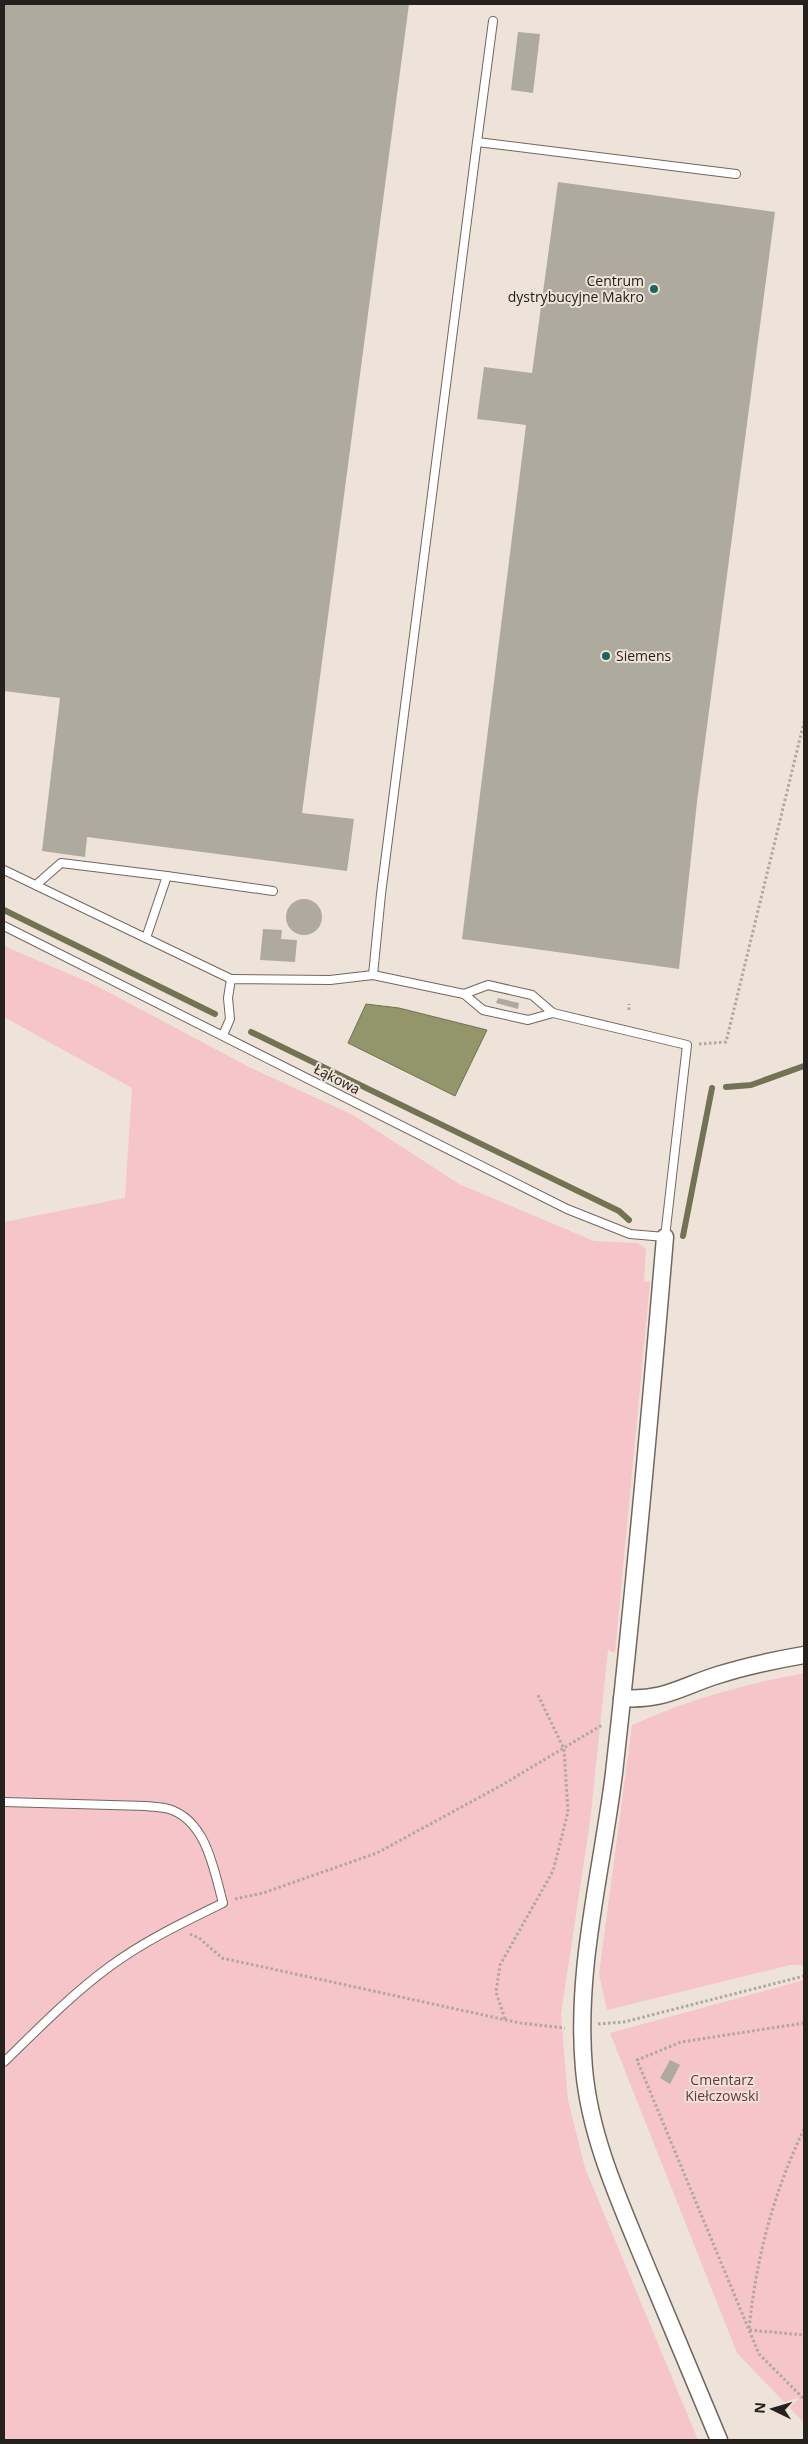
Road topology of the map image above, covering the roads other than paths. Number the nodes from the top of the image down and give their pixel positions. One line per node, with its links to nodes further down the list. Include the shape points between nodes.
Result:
1 (493, 20): 2 (lane)
2 (477, 142): 3 (lane); 10 (lane)
3 (736, 174)
4 (4, 870): 6 (lane)
5 (167, 876): 6 (lane, via 61,863); 7 (lane); 9 (lane)
6 (36, 886): 9 (lane)
7 (273, 891)
8 (4, 926): 14 (lane, Łąkowa)
9 (146, 938): 11 (lane)
10 (373, 975): 11 (lane, via 330,980); 12 (lane)
11 (231, 979): 14 (lane, via 228,998 230,1020)
12 (464, 994): 13 (lane, via 482,1010 528,1020); 13 (lane, via 488,985 532,995)
13 (553, 1013): 15 (lane, via 687,1045)
14 (223, 1035): 15 (lane, Łąkowa, via 596,1222 630,1234)
15 (665, 1237): 17 (street)
16 (804, 1655): 17 (street, via 755,1664 660,1697 643,1700)
17 (622, 1698): 20 (street, via 607,1833 586,1953 582,2000 584,2069 593,2123 613,2186)
18 (4, 1802): 19 (lane, via 146,1806 179,1814 202,1837 223,1904 174,1927 111,1966 65,2003)
19 (4, 2062)
20 (719, 2440)

